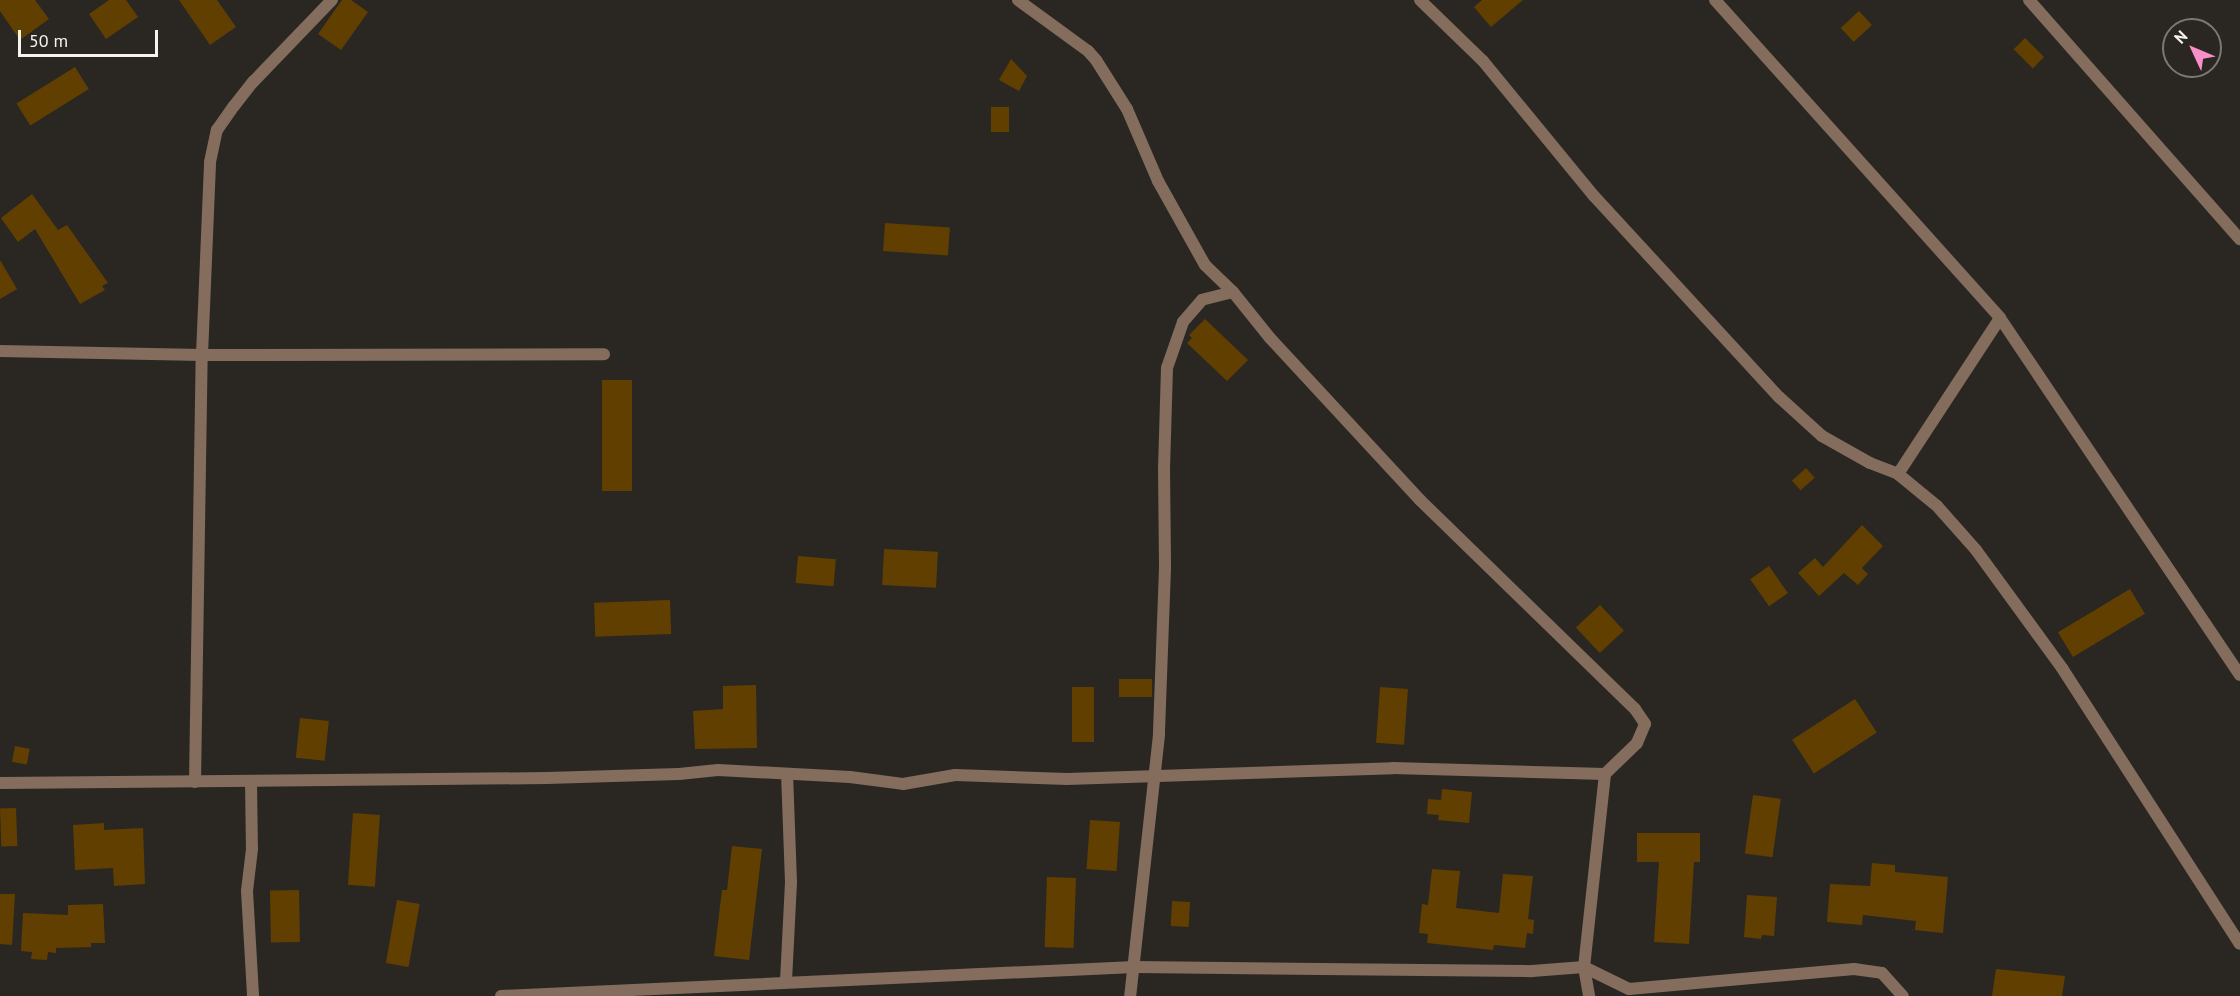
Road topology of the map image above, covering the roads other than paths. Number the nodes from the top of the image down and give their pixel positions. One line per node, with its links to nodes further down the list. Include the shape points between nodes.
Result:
1 (332, 0): 11 (street, via 253,82 217,130 210,162)
2 (1018, 0): 7 (street, via 1096,60 1127,109 1158,181 1205,265)
3 (1420, 0): 12 (street, via 1483,61 1594,196 1779,398 1822,436)
4 (1715, 0): 8 (street)
5 (2029, 0): 6 (street)
6 (2240, 239)
7 (1233, 292): 15 (street, via 1270,338 1420,500 1635,709 1645,724 1637,743); 16 (street, via 1202,300 1182,322 1167,368 1165,568)
8 (2001, 318): 12 (street); 13 (street)
9 (0, 351): 11 (street)
10 (604, 354): 11 (street)
11 (202, 355): 18 (street)
12 (1898, 474): 20 (street, via 1937,506 1983,559 2062,668)
13 (2240, 675)
14 (787, 774): 16 (street, via 903,784 955,774 1067,779); 17 (street, via 718,770 547,778); 23 (street, via 791,882)
15 (1605, 774): 16 (street, via 1393,768); 22 (street)
16 (1155, 775): 21 (street)
17 (251, 781): 18 (street); 24 (street, via 252,849 247,891)
18 (195, 782): 19 (street)
19 (0, 783)
20 (2240, 944)
21 (1134, 967): 22 (street, via 1532,971); 23 (street); 26 (street)
22 (1584, 967): 27 (street); 28 (street, via 1629,989 1854,969 1882,973)
23 (786, 981): 25 (street)
24 (253, 996)
25 (501, 996)
26 (1130, 996)
27 (1589, 996)
28 (1903, 996)

